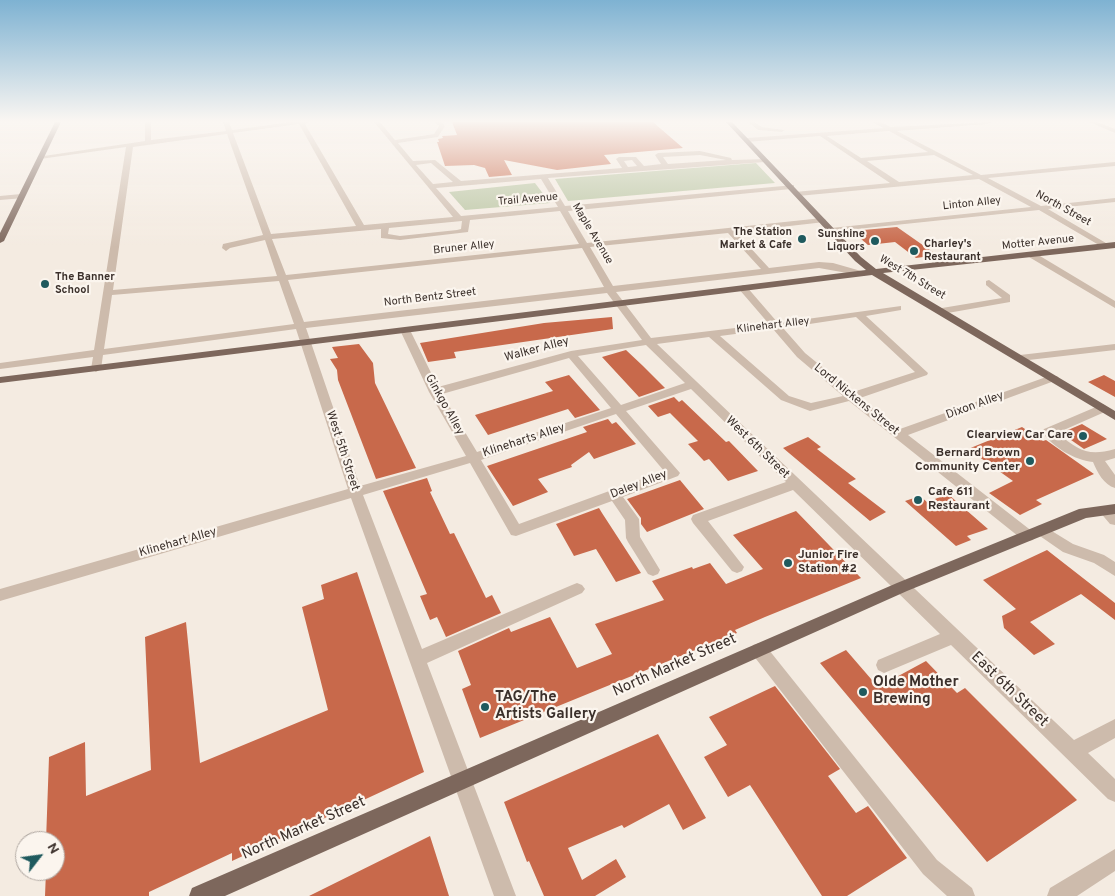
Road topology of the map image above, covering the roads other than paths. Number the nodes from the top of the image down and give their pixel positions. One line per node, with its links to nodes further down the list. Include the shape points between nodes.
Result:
1 (37, 164): 24 (main road)
2 (127, 164): 47 (street)
3 (241, 164): 35 (street, West 5th Street)
4 (325, 164): 32 (street)
5 (413, 164): 21 (street)
6 (436, 164): 19 (street)
7 (623, 164): 16 (street)
8 (639, 164): 15 (street)
9 (708, 164): 14 (street)
10 (769, 164): 22 (main road, West 7th Street)
11 (866, 164): 20 (street)
12 (955, 164): 17 (street, North Street)
13 (1115, 164): 17 (street)
14 (666, 166): 15 (street)
15 (642, 168): 16 (street)
16 (627, 170): 18 (street)
17 (980, 177): 20 (street); 28 (street, North Street)
18 (544, 178): 19 (street); 27 (street, Maple Avenue)
19 (460, 184): 21 (street)
20 (898, 185): 23 (street)
21 (431, 186): 29 (street)
22 (791, 187): 23 (main road, West 7th Street); 27 (street, Trail Avenue)
23 (798, 194): 30 (main road, West 7th Street)
24 (21, 196): 25 (street); 36 (main road)
25 (0, 198)
26 (1115, 200): 28 (street, Linton Alley)
27 (563, 208): 29 (street, Trail Avenue); 37 (street, Maple Avenue)
28 (1040, 208): 34 (street, Linton Alley); 38 (street, North Street)
29 (462, 218): 31 (street, Trail Avenue); 31 (street, via 464,230 458,232 400,238 384,236)
30 (822, 220): 33 (street, Bruner Alley); 34 (main road, West 7th Street)
31 (385, 225): 32 (street, Trail Avenue)
32 (361, 227): 35 (street, Trail Avenue)
33 (730, 230): 37 (street, Bruner Alley); 41 (street)
34 (831, 230): 42 (main road, West 7th Street)
35 (267, 237): 39 (street, Trail Avenue, via 233,243); 43 (street, West 5th Street)
36 (0, 241)
37 (586, 246): 43 (street, Bruner Alley); 46 (street, Maple Avenue)
38 (1111, 246): 40 (main road, Motter Avenue)
39 (226, 248)
40 (1032, 255): 42 (main road, Motter Avenue); 49 (street)
41 (767, 271): 42 (street, North Bentz Street, via 825,264); 46 (street, North Bentz Street)
42 (869, 273): 45 (main road); 51 (main road, West 7th Street)
43 (281, 278): 47 (street, Bruner Alley); 53 (street, West 5th Street)
44 (989, 284): 51 (street, via 1007,300)
45 (743, 288): 48 (main road); 54 (street, Lord Nickens Street)
46 (611, 289): 48 (street, Maple Avenue); 53 (street, North Bentz Street)
47 (108, 293): 60 (street)
48 (618, 303): 55 (main road); 57 (street, West 6th Street)
49 (1115, 305)
50 (898, 308): 52 (street, Klinehart Alley)
51 (942, 311): 62 (main road, West 7th Street)
52 (858, 314): 54 (street, Klinehart Alley); 69 (street, via 923,373)
53 (299, 326): 58 (street, West 5th Street); 60 (street, North Bentz Street)
54 (776, 326): 56 (street, Klinehart Alley); 69 (street, Lord Nickens Street, via 801,355)
55 (405, 330): 58 (main road); 68 (street, Ginkgo Alley)
56 (711, 333): 57 (street, Klinehart Alley); 69 (street, via 784,398 810,407)
57 (648, 341): 61 (street, Walker Alley); 67 (street, West 6th Street)
58 (304, 342): 64 (main road); 79 (street, West 5th Street)
59 (1115, 347): 62 (street)
60 (98, 354): 63 (street, North Bentz Street); 64 (street)
61 (571, 354): 68 (street, Walker Alley); 71 (street, Daley Alley)
62 (1020, 358): 65 (main road, West 7th Street)
63 (0, 366)
64 (96, 369): 66 (main road)
65 (1053, 378): 70 (main road, West 7th Street); 73 (street, Dixon Alley)
66 (0, 380)
67 (692, 385): 71 (street, Klineharts Alley); 78 (street, West 6th Street)
68 (434, 392): 75 (street, Ginkgo Alley)
69 (852, 397): 73 (street, Lord Nickens Street)
70 (1103, 408): 72 (main road, West 7th Street); 76 (street, via 1048,432 1079,454)
71 (618, 410): 75 (street, Klineharts Alley); 80 (street, Daley Alley, via 673,474)
72 (1115, 416)
73 (898, 434): 83 (street, Lord Nickens Street)
74 (1115, 453): 76 (street)
75 (473, 458): 79 (street, Klineharts Alley); 82 (street, Ginkgo Alley)
76 (1098, 459): 77 (street, via 1102,469)
77 (1115, 483)
78 (795, 484): 84 (street, via 698,519); 87 (street, West 6th Street)
79 (355, 492): 89 (street, Klinehart Alley); 92 (street, West 5th Street)
80 (616, 494): 82 (street, Daley Alley); 85 (street, via 632,519 633,538)
81 (1112, 513): 83 (main road, North Market Street, via 1084,513)
82 (516, 531)
83 (1035, 533): 86 (street, Lord Nickens Street, via 1099,559); 87 (main road, North Market Street)
84 (737, 567)
85 (654, 570)
86 (1115, 570)
87 (902, 587): 90 (street, East 6th Street); 91 (main road, North Market Street)
88 (577, 589): 92 (street)
89 (0, 594)
90 (954, 636): 93 (street); 95 (street, East 6th Street)
91 (759, 650): 96 (main road, North Market Street); 101 (street, via 930,867)
92 (417, 659): 96 (street, West 5th Street)
93 (884, 665)
94 (1115, 728): 95 (street)
95 (1073, 751): 97 (street, East 6th Street)
96 (461, 780): 99 (main road, North Market Street); 100 (street, West 5th Street)
97 (1115, 792)
98 (1115, 859): 102 (street)
99 (200, 896)
100 (505, 896)
101 (964, 896)
102 (1058, 896)

